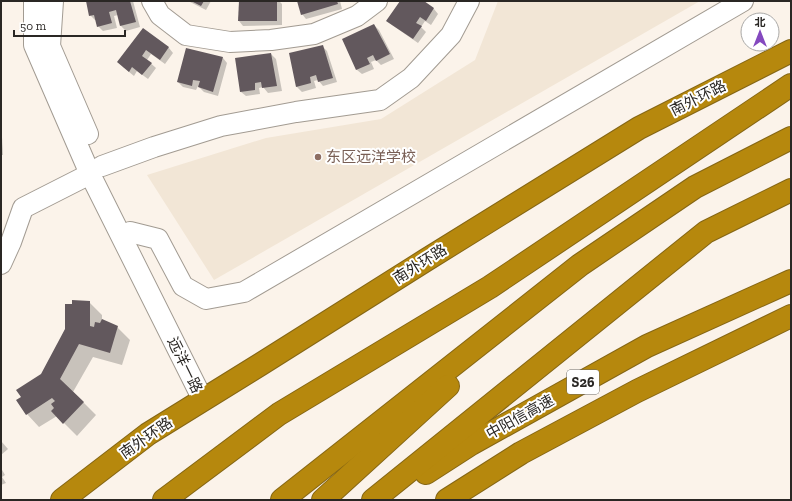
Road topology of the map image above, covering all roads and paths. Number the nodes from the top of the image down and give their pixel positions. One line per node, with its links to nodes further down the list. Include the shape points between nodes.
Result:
1 (34, 1): 10 (street, 远洋一路, via 34,45)
2 (52, 1): 10 (street, 远洋一路, via 50,46)
3 (152, 1): 4 (street, via 160,15 186,35 230,42 314,34 357,16)
4 (377, 1)
5 (469, 1): 10 (street, via 451,35 410,78 380,100 222,126 154,147)
6 (743, 1): 12 (street, via 244,292 206,299 183,286 158,239)
7 (791, 51): 17 (highway, 南外环路, via 639,128)
8 (791, 85): 19 (highway, via 490,287 279,414)
9 (791, 138): 14 (highway, via 695,187)
10 (96, 170): 12 (street, 远洋一路); 13 (street, via 23,208); 17 (street, 远洋一路)
11 (791, 190): 22 (highway, via 706,232)
12 (130, 232): 17 (street, 远洋一路)
13 (1, 264)
14 (580, 265): 20 (highway); 21 (highway)
15 (791, 281): 23 (highway, 中阳信高速 / S26, via 647,346 471,444)
16 (791, 316): 24 (highway, S26, via 637,391 522,453)
17 (202, 400): 18 (highway, 南外环路, via 148,434)
18 (62, 500)
19 (164, 500)
20 (282, 500)
21 (323, 500)
22 (373, 500)
23 (384, 500)
24 (447, 500)

